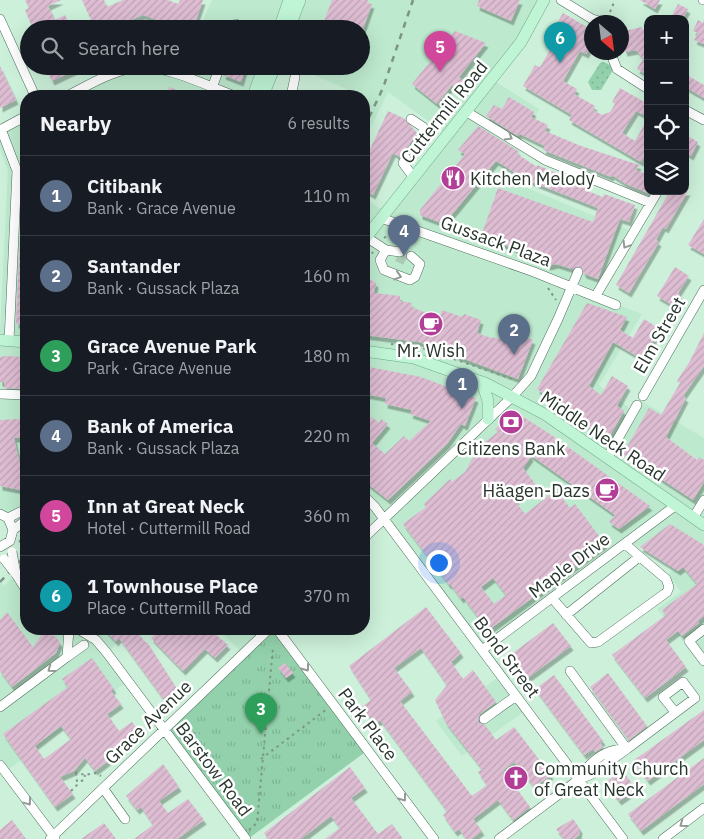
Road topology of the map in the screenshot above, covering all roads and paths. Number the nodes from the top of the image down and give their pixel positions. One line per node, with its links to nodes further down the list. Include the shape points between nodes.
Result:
1 (289, 0): 9 (main road)
2 (300, 0): 10 (main road)
3 (544, 0): 28 (main road, Cuttermill Road, via 521,42)
4 (561, 0): 7 (street)
5 (615, 0): 6 (path)
6 (610, 12)
7 (585, 15)
8 (0, 19): 12 (street)
9 (282, 20)
10 (292, 20)
11 (614, 60): 20 (street, via 625,76)
12 (20, 63)
13 (25, 75): 22 (street)
14 (110, 75): 23 (street)
15 (179, 75): 21 (street)
16 (217, 75): 21 (street)
17 (261, 75): 25 (main road)
18 (271, 75): 26 (main road)
19 (295, 77): 27 (street)
20 (644, 86)
21 (212, 88): 24 (street)
22 (32, 90)
23 (79, 90)
24 (218, 90)
25 (255, 90)
26 (265, 90)
27 (294, 90)
28 (467, 112): 35 (main road, Cuttermill Road); 40 (street, one-way to 40, via 545,160)
29 (689, 112): 32 (street)
30 (20, 119): 33 (street)
31 (411, 119): 34 (street, via 423,127)
32 (704, 120)
33 (0, 130): 52 (street, via 17,171)
34 (421, 134): 35 (street); 36 (street)
35 (438, 148): 38 (main road, Cuttermill Road)
36 (413, 150)
37 (406, 158): 38 (street, via 403,163)
38 (414, 178): 41 (main road, Cuttermill Road)
39 (656, 195): 40 (street)
40 (651, 203): 49 (street, one-way to 49)
41 (381, 218): 42 (main road, Cuttermill Road); 46 (street, Gussack Plaza)
42 (370, 232)
43 (370, 240): 44 (street, one-way to 44, via 393,252 380,260 388,273 412,279 420,264)
44 (412, 259)
45 (578, 272): 46 (street)
46 (571, 287): 49 (street, Gussack Plaza); 61 (street, via 531,376)
47 (547, 288): 50 (path)
48 (704, 290): 60 (street, Elm Street)
49 (595, 296): 51 (street, Gussack Plaza)
50 (556, 302)
51 (616, 305)
52 (4, 341): 53 (main road)
53 (20, 342)
54 (383, 342): 56 (path, via 422,348)
55 (370, 352): 57 (main road, Middle Neck Road, via 414,358)
56 (519, 380)
57 (482, 382): 61 (main road, Middle Neck Road); 63 (main road, via 488,401)
58 (0, 394): 59 (street)
59 (20, 395)
60 (642, 396)
61 (512, 397): 63 (street); 64 (main road, Middle Neck Road, via 546,415)
62 (637, 404): 64 (street)
63 (488, 419): 71 (street)
64 (607, 458): 67 (main road, Middle Neck Road)
65 (704, 500): 70 (street)
66 (370, 503): 71 (street, Bond Street)
67 (675, 506): 70 (main road, Middle Neck Road); 77 (street, Maple Drive)
68 (20, 510): 69 (street)
69 (2, 515): 76 (street)
70 (693, 518): 72 (main road, Middle Neck Road)
71 (383, 519): 74 (street); 92 (street, Bond Street)
72 (704, 525)
73 (20, 528): 76 (street)
74 (370, 532)
75 (20, 536): 76 (path)
76 (14, 537): 78 (street); 81 (street, bridge, via 12,552)
77 (624, 544): 79 (street); 83 (street, Maple Drive)
78 (0, 547)
79 (639, 556): 84 (street); 84 (street, via 666,579 667,592 591,644)
80 (2, 557): 81 (street, bridge)
81 (16, 574): 82 (street)
82 (20, 580)
83 (552, 598): 84 (street); 92 (street, Maple Drive)
84 (566, 615)
85 (704, 629): 94 (street, via 688,640)
86 (69, 635): 93 (street)
87 (92, 635): 103 (street, Barstow Road)
88 (264, 635): 103 (street, Grace Avenue)
89 (281, 635): 98 (street, Park Place, one-way to 98)
90 (84, 645): 93 (street)
91 (273, 647): 97 (path)
92 (482, 650): 96 (street, Bond Street)
93 (67, 657): 99 (street, one-way to 99)
94 (704, 661)
95 (570, 672): 106 (street)
96 (516, 696): 102 (street); 111 (street, Bond Street)
97 (268, 698): 100 (path); 107 (path)
98 (333, 705): 107 (path); 119 (street, Park Place, one-way to 119)
99 (0, 707)
100 (250, 712)
101 (675, 712): 106 (street)
102 (484, 719)
103 (164, 729): 113 (street, Grace Avenue); 117 (street, Barstow Road)
104 (200, 733): 105 (path)
105 (180, 734)
106 (627, 749): 111 (street)
107 (261, 759): 117 (path, via 257,824)
108 (0, 764): 118 (street, one-way to 118)
109 (85, 774): 110 (path, via 95,772); 112 (path, via 86,778); 112 (path, via 76,773 75,779)
110 (101, 776)
111 (578, 780): 120 (street); 121 (street, Bond Street)
112 (80, 782): 114 (path)
113 (103, 788): 116 (street); 118 (street, Grace Avenue)
114 (71, 791)
115 (704, 808): 122 (street, one-way to 122)
116 (124, 819)
117 (247, 834)
118 (53, 838)
119 (434, 839)
120 (499, 839)
121 (623, 839)
122 (663, 839)

